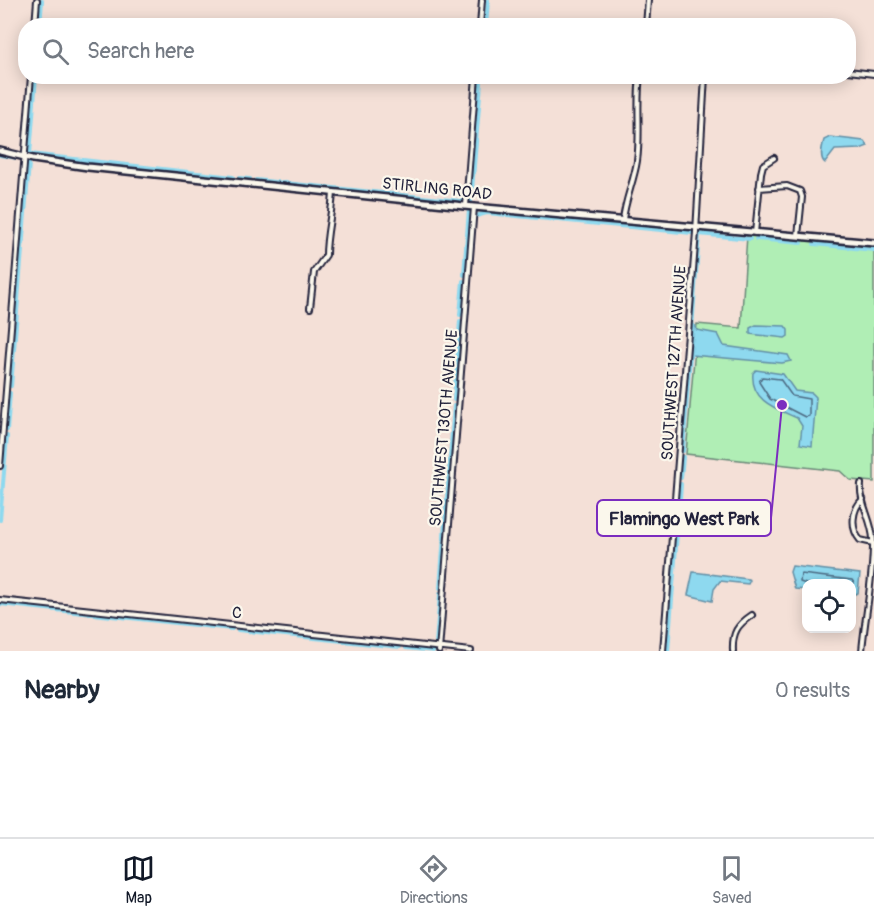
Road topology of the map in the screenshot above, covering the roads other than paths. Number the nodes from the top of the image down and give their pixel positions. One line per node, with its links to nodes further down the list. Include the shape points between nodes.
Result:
1 (37, 0): 4 (street)
2 (482, 0): 5 (street)
3 (648, 0): 6 (street)
4 (36, 18)
5 (481, 18)
6 (647, 18)
7 (856, 72): 8 (street)
8 (874, 74)
9 (30, 84): 14 (street)
10 (475, 84): 18 (street)
11 (639, 84): 20 (street, via 637,161)
12 (704, 84): 21 (street, SOUTHWEST 127TH AVENUE)
13 (0, 151): 14 (street, STIRLING ROAD)
14 (25, 156): 17 (street, STIRLING ROAD, via 88,167); 26 (street)
15 (774, 159): 16 (street, via 763,165)
16 (759, 188): 22 (street); 23 (street, via 787,186 800,191)
17 (333, 192): 18 (street, STIRLING ROAD); 25 (street, via 326,255 314,272)
18 (466, 206): 19 (street, STIRLING ROAD)
19 (474, 207): 20 (street, STIRLING ROAD); 32 (street, SOUTHWEST 130TH AVENUE)
20 (623, 221): 21 (street, STIRLING ROAD)
21 (694, 227): 22 (street, STIRLING ROAD); 34 (street, SOUTHWEST 127TH AVENUE)
22 (755, 233): 23 (street, STIRLING ROAD)
23 (798, 236): 24 (street, STIRLING ROAD)
24 (874, 243)
25 (310, 308)
26 (0, 466)
27 (861, 484): 28 (street)
28 (863, 499): 29 (street); 29 (street, via 854,512 854,528 860,540)
29 (873, 543): 36 (street)
30 (0, 600): 32 (street, C)
31 (752, 615): 35 (street, via 739,624 732,637)
32 (440, 649): 33 (street, C)
33 (471, 651)
34 (663, 651)
35 (734, 651)
36 (861, 651)

